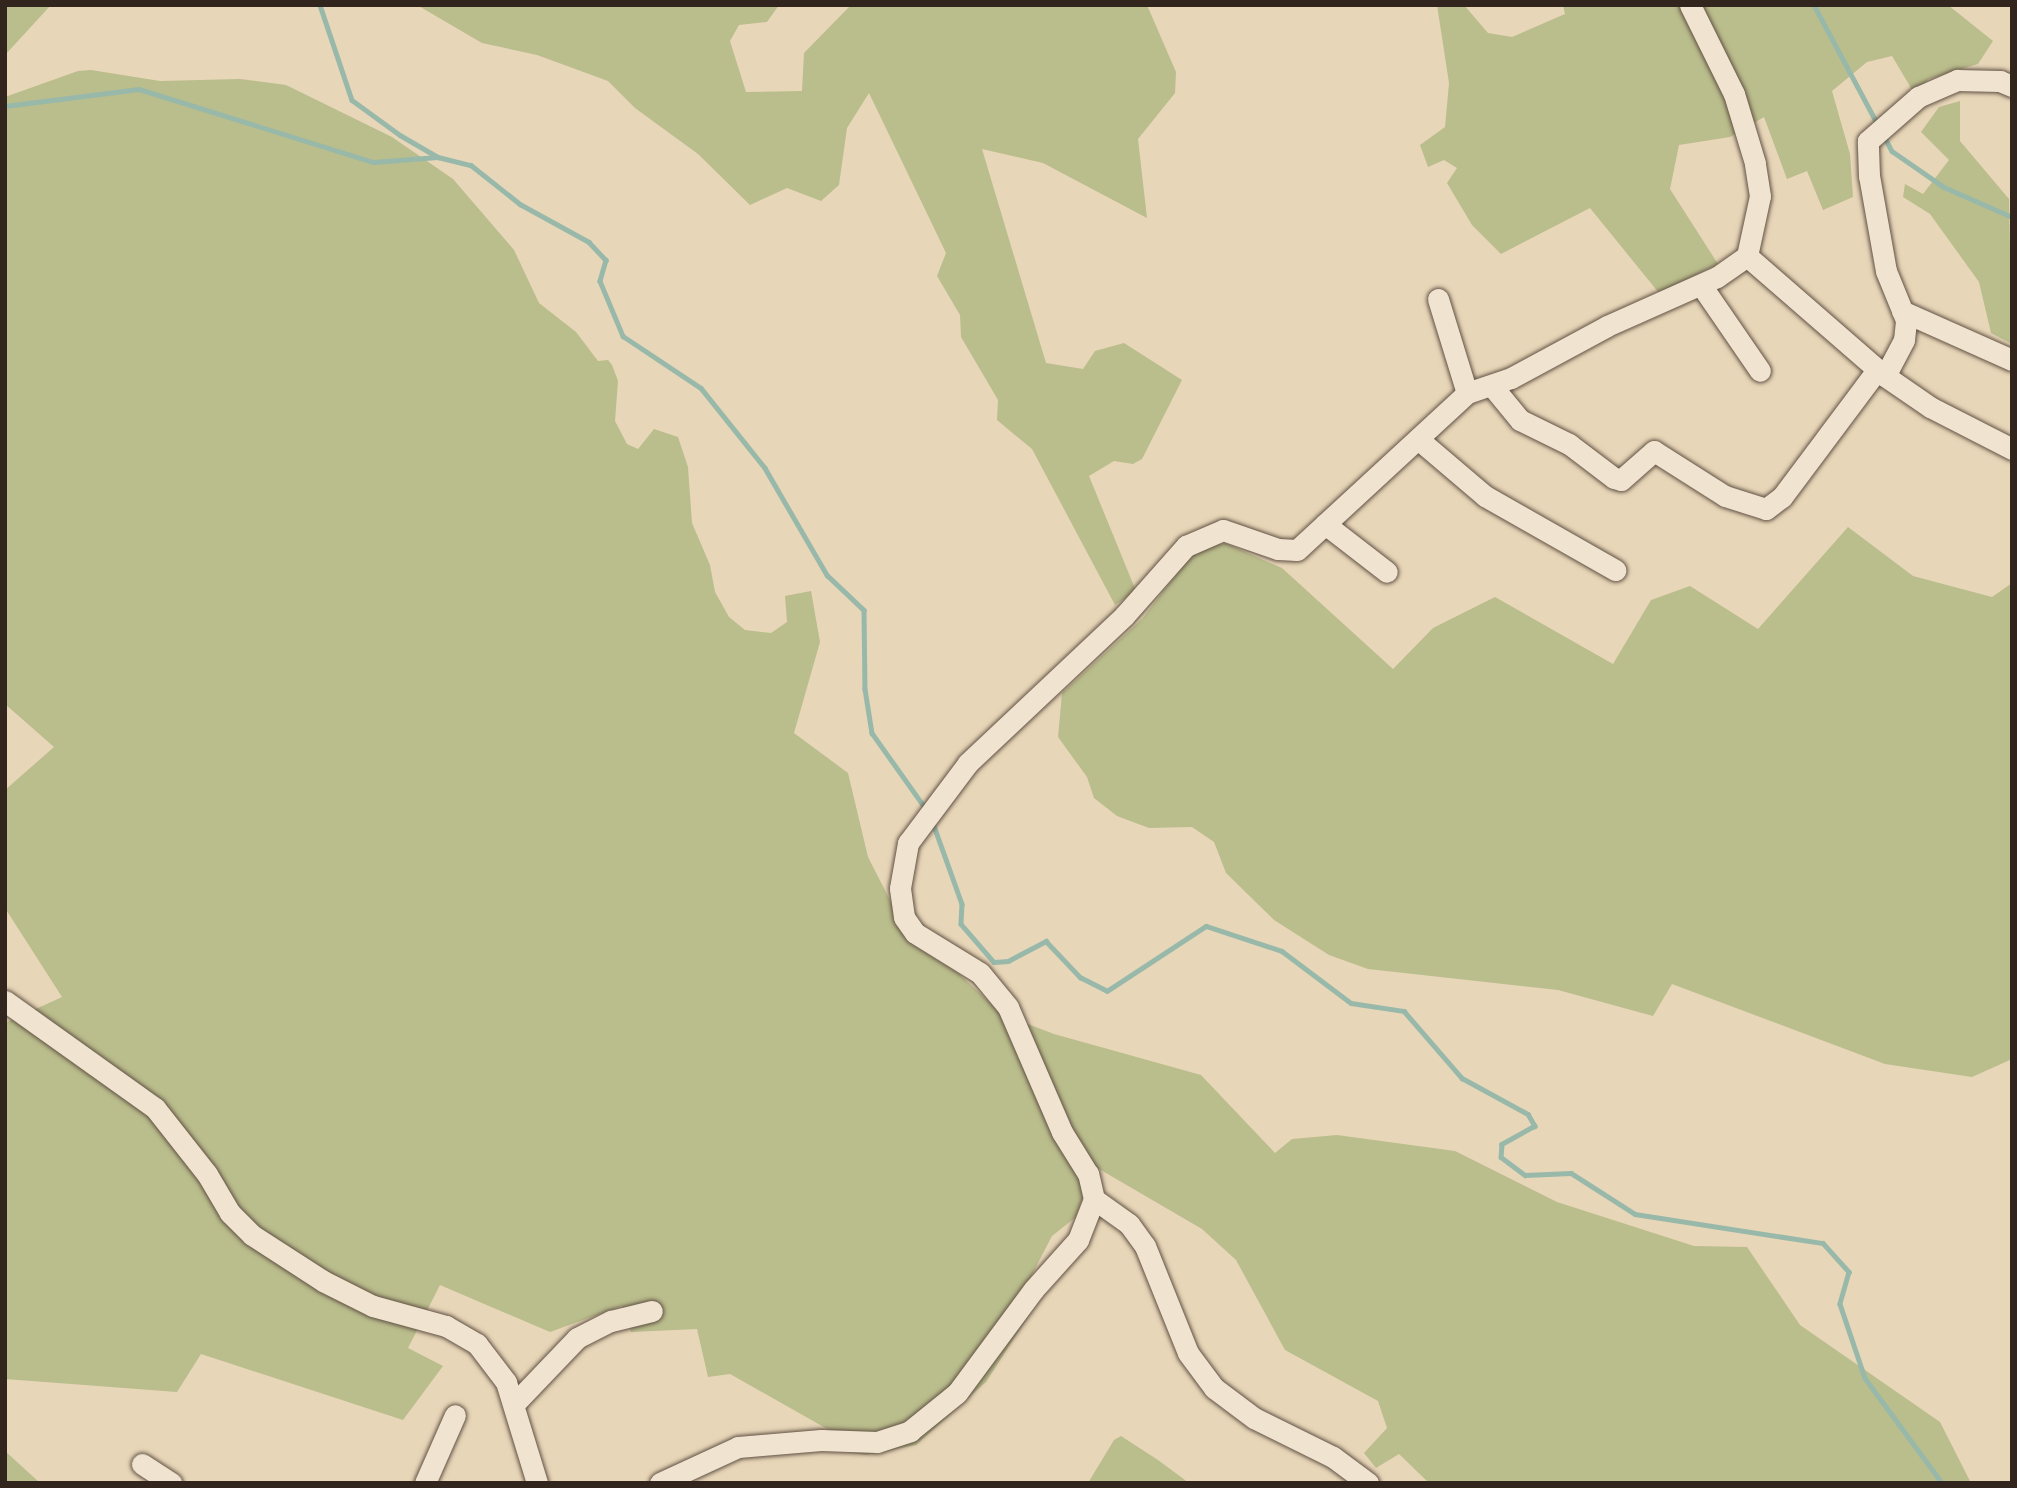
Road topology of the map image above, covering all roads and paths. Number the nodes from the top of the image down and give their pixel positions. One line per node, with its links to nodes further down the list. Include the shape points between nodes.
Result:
1 (1690, 5): 3 (street, via 1734,94 1755,163 1760,196)
2 (2012, 86): 6 (street, via 1957,80 1918,97 1868,141 1869,176 1886,271)
3 (1747, 256): 4 (street); 9 (street)
4 (1700, 285): 8 (street); 10 (street, via 1607,326)
5 (1438, 299): 11 (street)
6 (1902, 311): 7 (street); 9 (street, via 1904,340)
7 (2012, 360)
8 (1760, 371)
9 (1881, 373): 10 (street, via 1783,497 1766,509 1725,496 1654,450 1620,480 1614,478 1569,444 1520,420); 13 (street, via 1930,407)
10 (1492, 386): 11 (street)
11 (1467, 393): 12 (street)
12 (1418, 439): 14 (street); 15 (street, via 1485,496)
13 (2012, 449)
14 (1325, 524): 16 (street); 18 (street, via 1297,550 1278,549 1223,530 1186,546 1124,616 968,763 917,828 901,875 904,916 915,933 980,973 1008,1007 1062,1132 1087,1174)
15 (1615, 570)
16 (1387, 572)
17 (5, 1001): 20 (street, via 155,1108 207,1174 230,1213 252,1235 323,1281 373,1306 465,1335 500,1370)
18 (1094, 1199): 26 (street, via 1078,1240 1034,1289 972,1376 925,1423 877,1442 821,1440 738,1447); 27 (street, via 1129,1224 1145,1246 1188,1353 1214,1388 1254,1418 1350,1467)
19 (652, 1311): 20 (street, via 611,1321 577,1338)
20 (514, 1404): 25 (street)
21 (455, 1415): 24 (street)
22 (142, 1464): 23 (street)
23 (171, 1483)
24 (425, 1483)
25 (537, 1483)
26 (660, 1483)
27 (1368, 1483)

